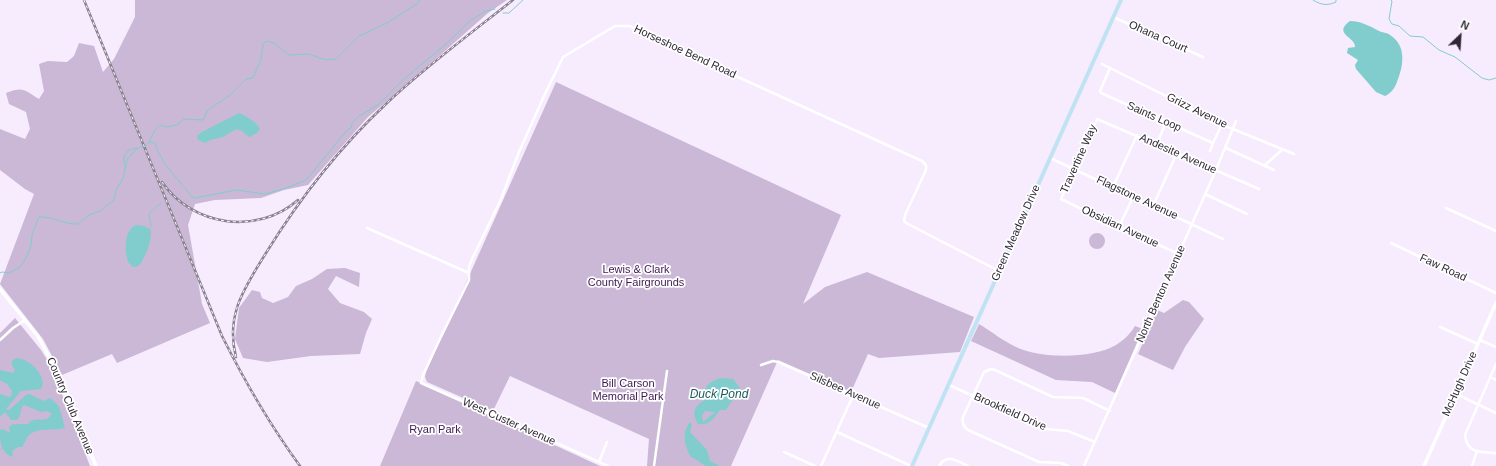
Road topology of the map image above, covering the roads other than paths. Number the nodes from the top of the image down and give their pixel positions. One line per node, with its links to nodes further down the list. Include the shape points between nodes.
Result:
1 (1121, 0): 2 (main road, Green Meadow Drive)
2 (1113, 17): 3 (street, Ohana Court); 19 (main road, Green Meadow Drive)
3 (1203, 57)
4 (1102, 64): 5 (street, Grizz Avenue)
5 (1110, 68): 8 (street, Saints Loop, via 1101,93); 9 (street, Grizz Avenue)
6 (1097, 119): 11 (street, Andesite Avenue); 21 (street, Travertine Way)
7 (1236, 120): 10 (street, North Benton Avenue)
8 (1166, 122): 12 (street, Saints Loop); 13 (street)
9 (1222, 124): 10 (street, Grizz Avenue); 12 (street)
10 (1232, 129): 14 (street, North Benton Avenue); 15 (street, Grizz Avenue)
11 (1137, 136): 13 (street, Andesite Avenue); 24 (street)
12 (1213, 143): 16 (street)
13 (1157, 144): 17 (street, Andesite Avenue)
14 (1226, 148): 20 (street); 22 (street, North Benton Avenue)
15 (1283, 149): 18 (street, Grizz Avenue); 20 (street)
16 (1210, 151)
17 (1177, 153): 22 (street, Andesite Avenue); 29 (street)
18 (1294, 154)
19 (1050, 158): 21 (street, Flagstone Avenue); 39 (main road, Green Meadow Drive)
20 (1265, 165): 23 (street)
21 (1074, 169): 24 (street, Flagstone Avenue); 28 (street, Travertine Way)
22 (1216, 170): 25 (street, Andesite Avenue); 26 (street, North Benton Avenue)
23 (1274, 170)
24 (1113, 188): 27 (street, Flagstone Avenue)
25 (1259, 190)
26 (1205, 194): 31 (street); 32 (street, North Benton Avenue)
27 (1133, 197): 29 (street, Flagstone Avenue); 33 (street)
28 (1061, 199): 33 (street, Obsidian Avenue)
29 (1153, 206): 32 (street, Flagstone Avenue)
30 (1446, 208): 35 (street)
31 (1247, 214)
32 (1191, 224): 36 (street, Flagstone Avenue); 38 (street, North Benton Avenue)
33 (1119, 227): 38 (street, Obsidian Avenue)
34 (367, 228): 40 (street)
35 (1496, 231)
36 (1223, 239)
37 (1390, 243): 42 (street, Faw Road)
38 (1179, 254): 60 (street, North Benton Avenue)
39 (999, 271): 40 (street, Horseshoe Bend Road, via 906,224 905,216 926,170 922,161 635,28 619,25 563,57 473,256); 55 (main road, Green Meadow Drive)
40 (469, 273): 52 (street, Horseshoe Bend Road, via 469,280)
41 (0, 288): 44 (street, Country Club Avenue)
42 (1496, 293)
43 (1496, 303): 47 (street, McHugh Drive)
44 (25, 320): 46 (street); 70 (street, Country Club Avenue, via 37,335 55,367)
45 (1440, 327): 47 (street)
46 (0, 340)
47 (1479, 342): 48 (street); 56 (street, McHugh Drive)
48 (1496, 347)
49 (1496, 364): 53 (street)
50 (761, 365): 58 (street, Silsbee Avenue, via 778,362)
51 (667, 371): 72 (street)
52 (424, 373): 69 (street, West Custer Avenue, via 421,383)
53 (1490, 377): 54 (street); 59 (street)
54 (1496, 380)
55 (948, 385): 57 (street, Brookfield Drive); 62 (main road, Green Meadow Drive)
56 (1456, 394): 59 (street); 80 (street, McHugh Drive)
57 (973, 396): 60 (street, via 983,374 991,369 1053,397 1083,398); 65 (street, Brookfield Drive, via 1046,429 1068,431); 78 (street, via 962,422 968,430 1039,462)
58 (856, 397): 62 (street, Silsbee Avenue); 63 (street, via 851,400)
59 (1478, 404): 61 (street); 66 (street, via 1465,435 1467,444)
60 (1110, 411): 65 (street, North Benton Avenue)
61 (1496, 412)
62 (929, 428): 75 (main road, Green Meadow Drive)
63 (837, 432): 74 (street); 75 (street)
64 (607, 442): 69 (street)
65 (1095, 442): 79 (street, North Benton Avenue)
66 (1477, 451): 68 (street); 81 (street)
67 (784, 452): 73 (street)
68 (1496, 453)
69 (599, 462): 71 (street, West Custer Avenue)
70 (96, 466)
71 (608, 466)
72 (654, 466)
73 (815, 466)
74 (821, 466)
75 (911, 466)
76 (939, 466): 77 (street, via 944,460 949,459)
77 (968, 466)
78 (1068, 466)
79 (1084, 466)
80 (1424, 466)
81 (1472, 466)

